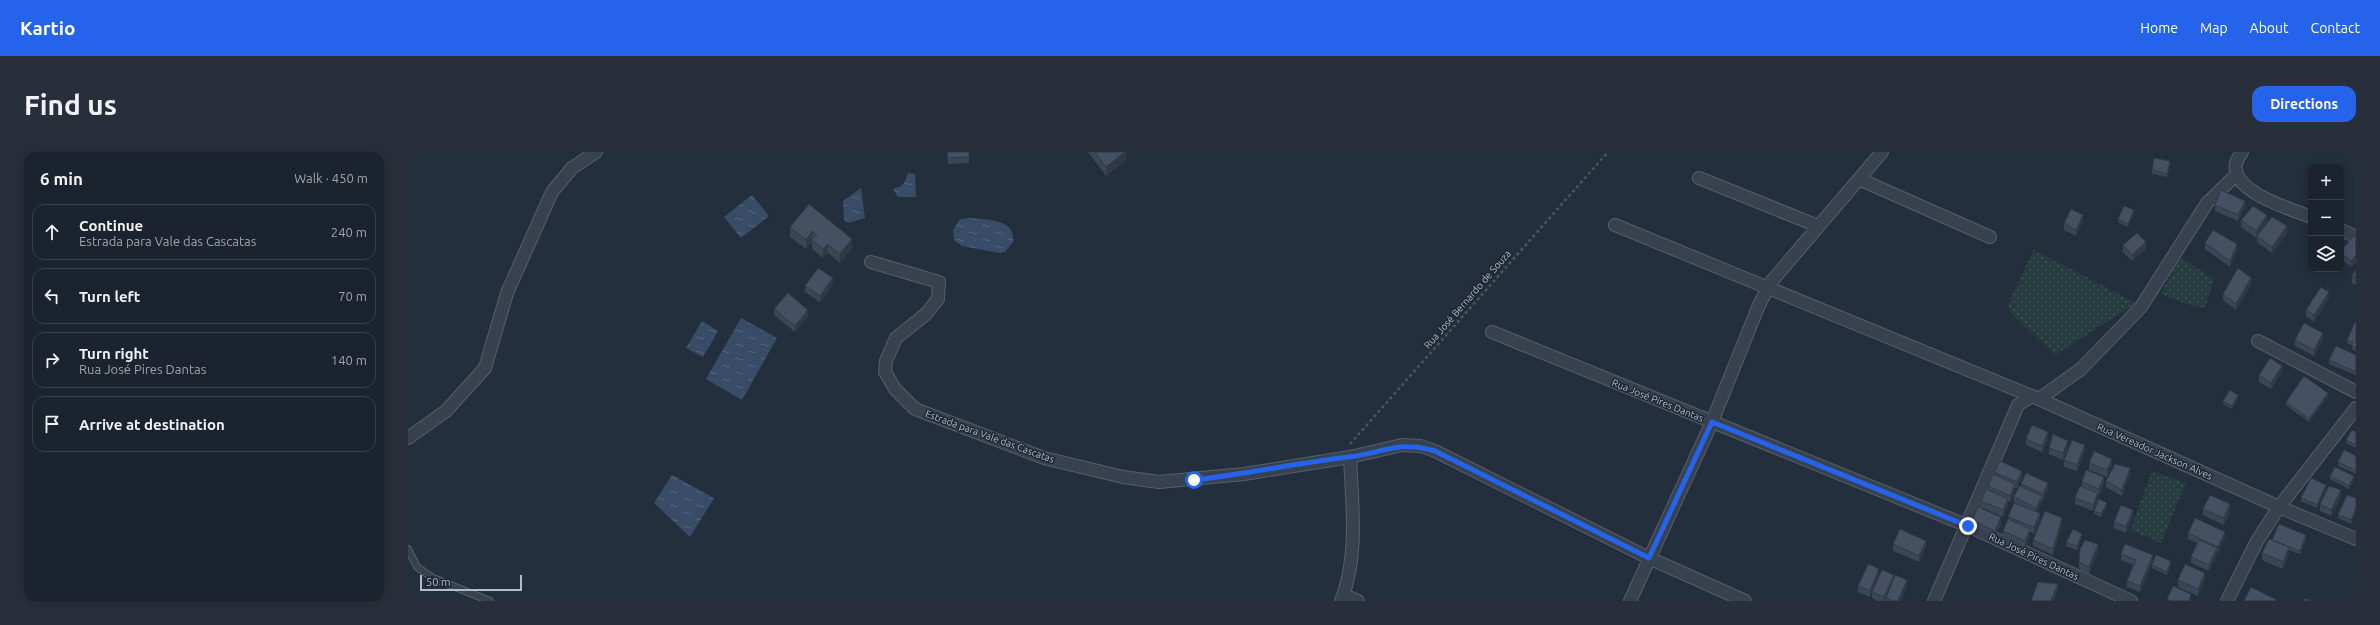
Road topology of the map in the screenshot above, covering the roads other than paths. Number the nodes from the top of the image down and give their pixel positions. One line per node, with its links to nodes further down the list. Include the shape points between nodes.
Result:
1 (596, 152): 21 (street, via 572,168 552,192 507,294 485,368 446,410)
2 (1882, 152): 6 (street)
3 (2242, 152): 4 (street, via 2236,164)
4 (2237, 174): 7 (street, via 2243,185 2253,192); 18 (street, via 2207,203 2141,307 2081,369)
5 (1699, 178): 9 (street)
6 (1859, 179): 9 (street); 12 (street)
7 (2308, 216)
8 (1615, 225): 14 (street, Rua Vereador Jackson Alves)
9 (1818, 226): 14 (street)
10 (2344, 231): 11 (street)
11 (2356, 237)
12 (1990, 238)
13 (871, 262): 22 (street, Estrada para Vale das Cascatas, via 939,282 938,299 926,314 896,338 886,360 885,372 895,389 916,409 1044,458 1123,477 1159,482 1244,474)
14 (1767, 288): 18 (street, Rua Vereador Jackson Alves); 20 (street)
15 (1492, 332): 20 (street, Rua José Pires Dantas)
16 (2258, 341): 17 (street)
17 (2356, 392)
18 (2034, 398): 23 (street, Rua Vereador Jackson Alves); 24 (street, via 2018,405)
19 (2356, 408): 23 (street)
20 (1712, 422): 24 (street, Rua José Pires Dantas); 27 (street)
21 (408, 438)
22 (1344, 457): 27 (street, Estrada para Vale das Cascatas, via 1402,445 1421,446); 28 (street, via 1353,528 1351,557)
23 (2279, 507): 25 (street, Rua Vereador Jackson Alves); 35 (street, via 2257,541)
24 (1968, 526): 33 (street); 34 (street, Rua José Pires Dantas)
25 (2356, 539)
26 (408, 549): 29 (lane, via 417,567 433,578)
27 (1649, 558): 31 (street); 32 (street, Estrada para Vale das Cascatas)
28 (1342, 598): 30 (street)
29 (490, 601)
30 (1358, 601)
31 (1630, 601)
32 (1745, 601)
33 (1934, 601)
34 (2131, 601)
35 (2227, 601)

